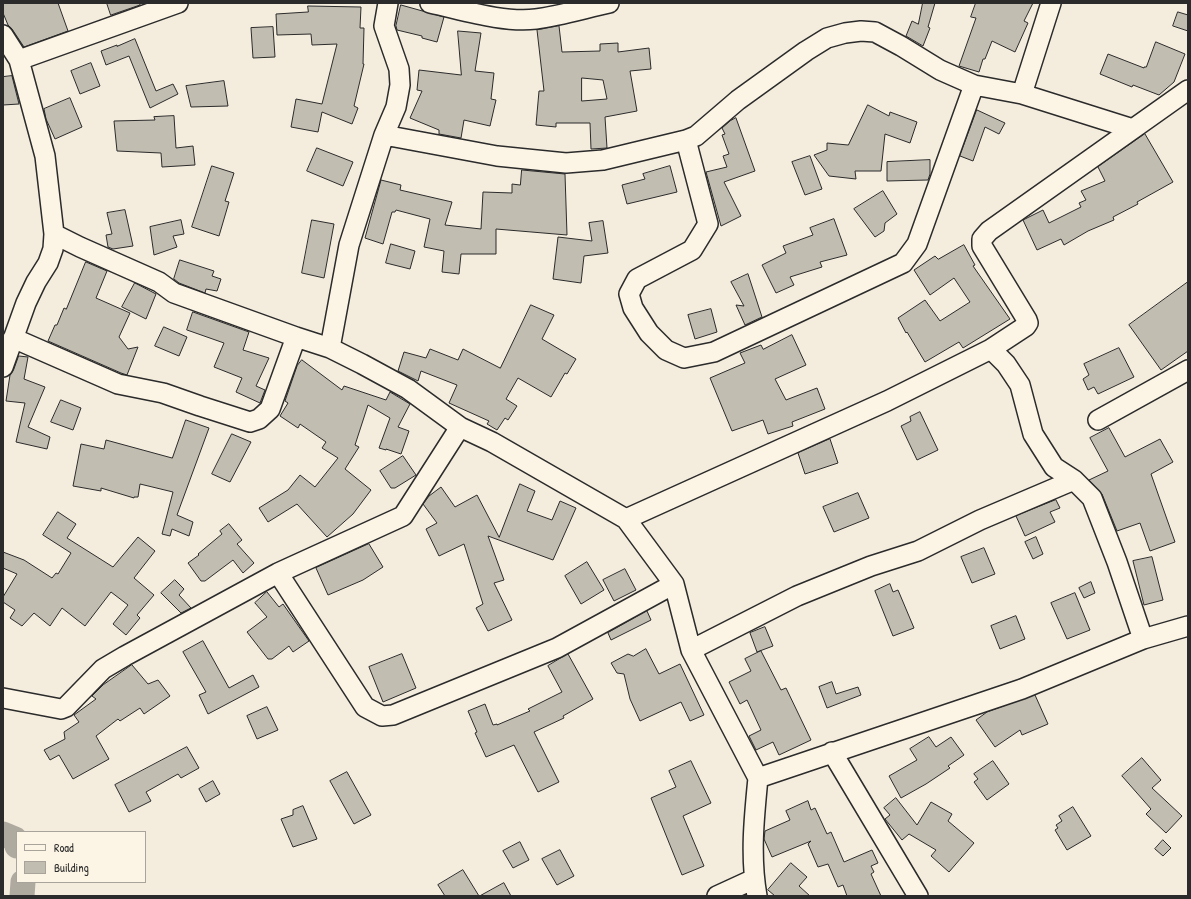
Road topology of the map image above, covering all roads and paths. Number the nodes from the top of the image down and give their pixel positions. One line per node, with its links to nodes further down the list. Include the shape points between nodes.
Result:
1 (178, 3): 7 (street)
2 (388, 3): 12 (street, via 384,26 399,69 400,85 396,107)
3 (430, 3): 4 (street, via 516,20 537,19)
4 (609, 3)
5 (1051, 3): 10 (street)
6 (3, 35): 7 (street)
7 (19, 60): 14 (street, via 45,156)
8 (974, 84): 10 (street); 13 (street, via 940,70 875,32 844,33 827,38 806,51 738,100 696,136); 13 (street, via 917,244 903,263 714,352 684,358 666,350 649,333 633,308 629,294 638,279 692,250 708,224)
9 (1188, 90): 11 (street)
10 (1022, 94): 11 (street)
11 (1133, 129): 18 (street, via 989,231 982,239 982,246 1028,323)
12 (384, 135): 13 (street, via 497,156 566,163 603,160); 17 (street, via 349,245)
13 (686, 140)
14 (54, 234): 15 (street, via 159,282 174,293); 16 (street, via 53,249 48,263 26,303)
15 (296, 337): 16 (street, via 270,409 260,419 250,422 163,393 118,384); 17 (street)
16 (13, 338): 19 (street)
17 (330, 348): 22 (street, via 408,389)
18 (991, 349): 23 (street, via 1006,364 1020,385 1033,434 1054,467); 24 (street, via 887,401)
19 (3, 367)
20 (1188, 370): 21 (street)
21 (1098, 420)
22 (460, 427): 24 (street, via 492,442); 25 (street, via 403,516)
23 (1074, 480): 28 (street, via 1092,498); 29 (street, via 980,520 918,551 871,566 797,596)
24 (626, 519): 26 (street)
25 (278, 573): 26 (street, via 365,707 382,716 394,715 557,648); 30 (street, via 103,669 66,707 61,709)
26 (674, 584): 29 (street)
27 (1188, 626): 28 (street)
28 (1143, 639): 31 (street, via 1022,689)
29 (691, 650): 32 (street)
30 (3, 698)
31 (832, 752): 32 (street); 35 (street)
32 (758, 778): 33 (street, via 753,827)
33 (755, 887): 34 (street)
34 (717, 896)
35 (918, 896)

